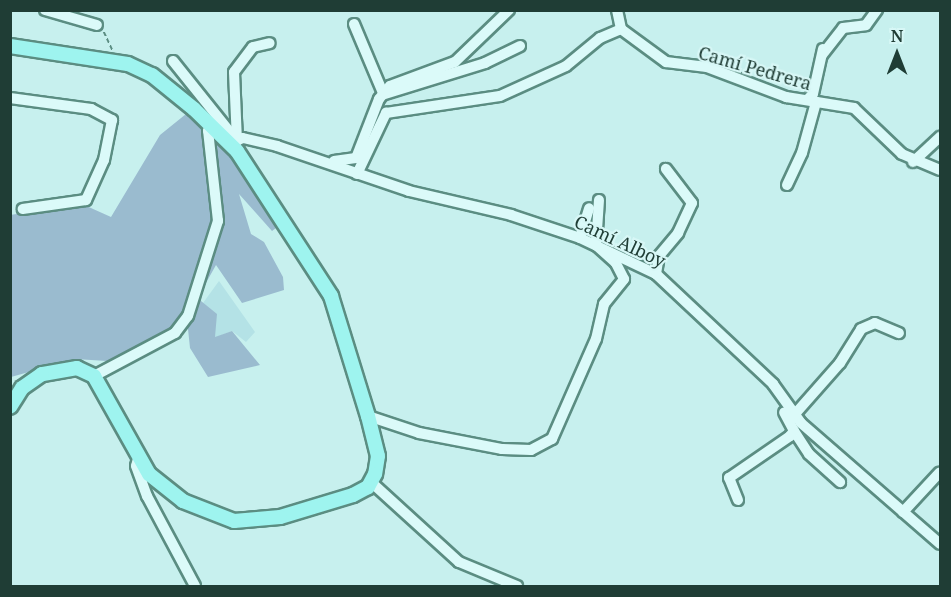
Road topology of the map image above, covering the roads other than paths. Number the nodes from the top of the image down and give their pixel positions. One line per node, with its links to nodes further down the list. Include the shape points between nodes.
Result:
1 (45, 10): 6 (street)
2 (509, 10): 14 (street, via 455,62 401,81)
3 (617, 10): 7 (street)
4 (877, 10): 12 (street, via 866,25 843,28)
5 (354, 24): 14 (street)
6 (97, 25)
7 (621, 29): 16 (street, Camí Pedrera, via 666,62 707,67 786,97); 24 (street, via 600,38 566,66 500,96 386,113)
8 (831, 29): 12 (street)
9 (270, 43): 19 (street, via 253,47 234,72)
10 (10, 46): 17 (main road, via 115,61 152,75)
11 (520, 46): 14 (street, via 486,63)
12 (822, 56): 16 (street)
13 (173, 60): 19 (street)
14 (382, 94): 20 (street, via 356,159 341,163)
15 (10, 98): 28 (street, via 91,109 112,120 104,160 86,200)
16 (812, 101): 21 (street, Camí Pedrera, via 854,108); 25 (street, via 802,153)
17 (212, 126): 19 (main road); 34 (street, via 208,131 218,221 188,316 175,333)
18 (940, 137): 21 (street)
19 (234, 142): 20 (street, Camí Alboy, via 243,138); 37 (main road, via 331,296)
20 (307, 156): 24 (street, Camí Alboy)
21 (913, 162): 23 (street, Camí Pedrera)
22 (666, 169): 31 (street, via 692,203 678,233 659,256)
23 (940, 170)
24 (357, 174): 29 (street, Camí Alboy)
25 (787, 185)
26 (599, 200): 30 (street)
27 (589, 208): 29 (street)
28 (23, 209)
29 (580, 238): 30 (street, Camí Alboy)
30 (596, 245): 31 (street, Camí Alboy); 37 (street, via 616,263 624,279 604,304 596,339 552,439 531,450 502,449 419,433)
31 (656, 274): 33 (street, Camí Alboy)
32 (899, 333): 36 (street, via 875,323 861,329 840,363)
33 (759, 370): 36 (street, Camí Alboy); 38 (street)
34 (94, 375): 35 (main road, via 77,368 50,371 22,388); 39 (main road)
35 (10, 407)
36 (795, 414): 44 (street, Camí Alboy)
37 (368, 416): 41 (main road, via 378,456)
38 (794, 431): 42 (street, via 809,454); 43 (street, via 732,474 729,484)
39 (139, 455): 41 (main road, via 149,474 183,501 234,521 280,517 353,495); 46 (street, via 136,466 147,496)
40 (940, 472): 44 (street)
41 (371, 482): 47 (street, via 459,562)
42 (840, 482)
43 (738, 500)
44 (903, 512): 45 (street, Camí Alboy)
45 (940, 544)
46 (195, 586)
47 (517, 586)

